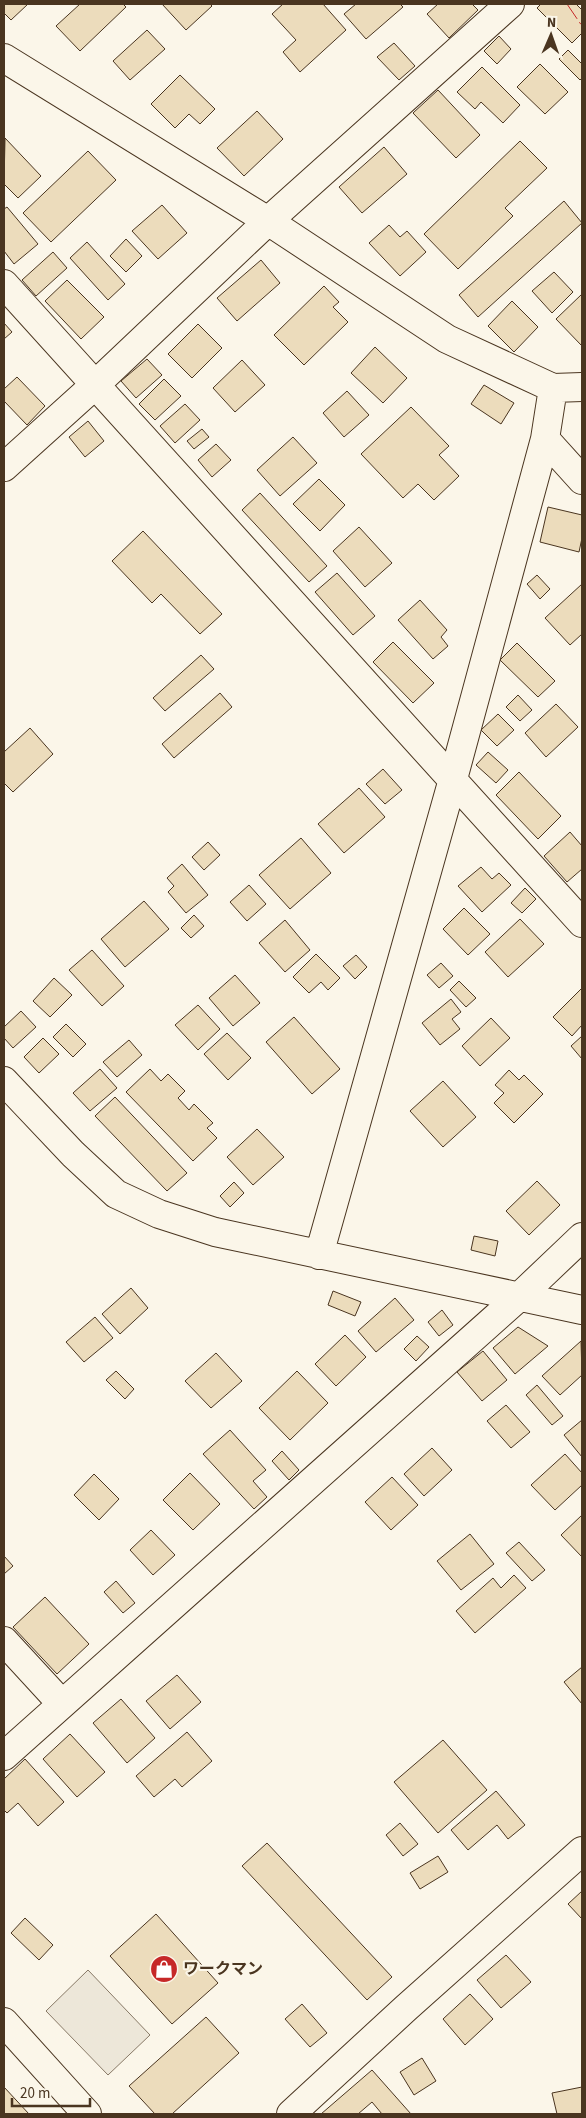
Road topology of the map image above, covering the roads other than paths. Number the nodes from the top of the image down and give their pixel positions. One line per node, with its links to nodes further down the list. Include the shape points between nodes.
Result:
1 (510, 4): 3 (street)
2 (4, 58): 3 (street)
3 (268, 221): 5 (street); 7 (street, via 447,339)
4 (4, 284): 5 (street)
5 (96, 384): 9 (street); 11 (street)
6 (582, 387): 7 (street)
7 (553, 388): 8 (street)
8 (545, 439): 10 (street); 11 (street)
9 (4, 467)
10 (582, 480)
11 (453, 779): 12 (street); 15 (street)
12 (582, 923)
13 (4, 1081): 15 (street, via 116,1194 158,1214 215,1232)
14 (582, 1237): 16 (street)
15 (320, 1255): 16 (street)
16 (520, 1296): 17 (street); 19 (street)
17 (582, 1310)
18 (4, 1641): 19 (street)
19 (62, 1704): 20 (street)
20 (4, 1756)
21 (582, 1851): 24 (street)
22 (4, 2022): 23 (street)
23 (87, 2114)
24 (291, 2114)

